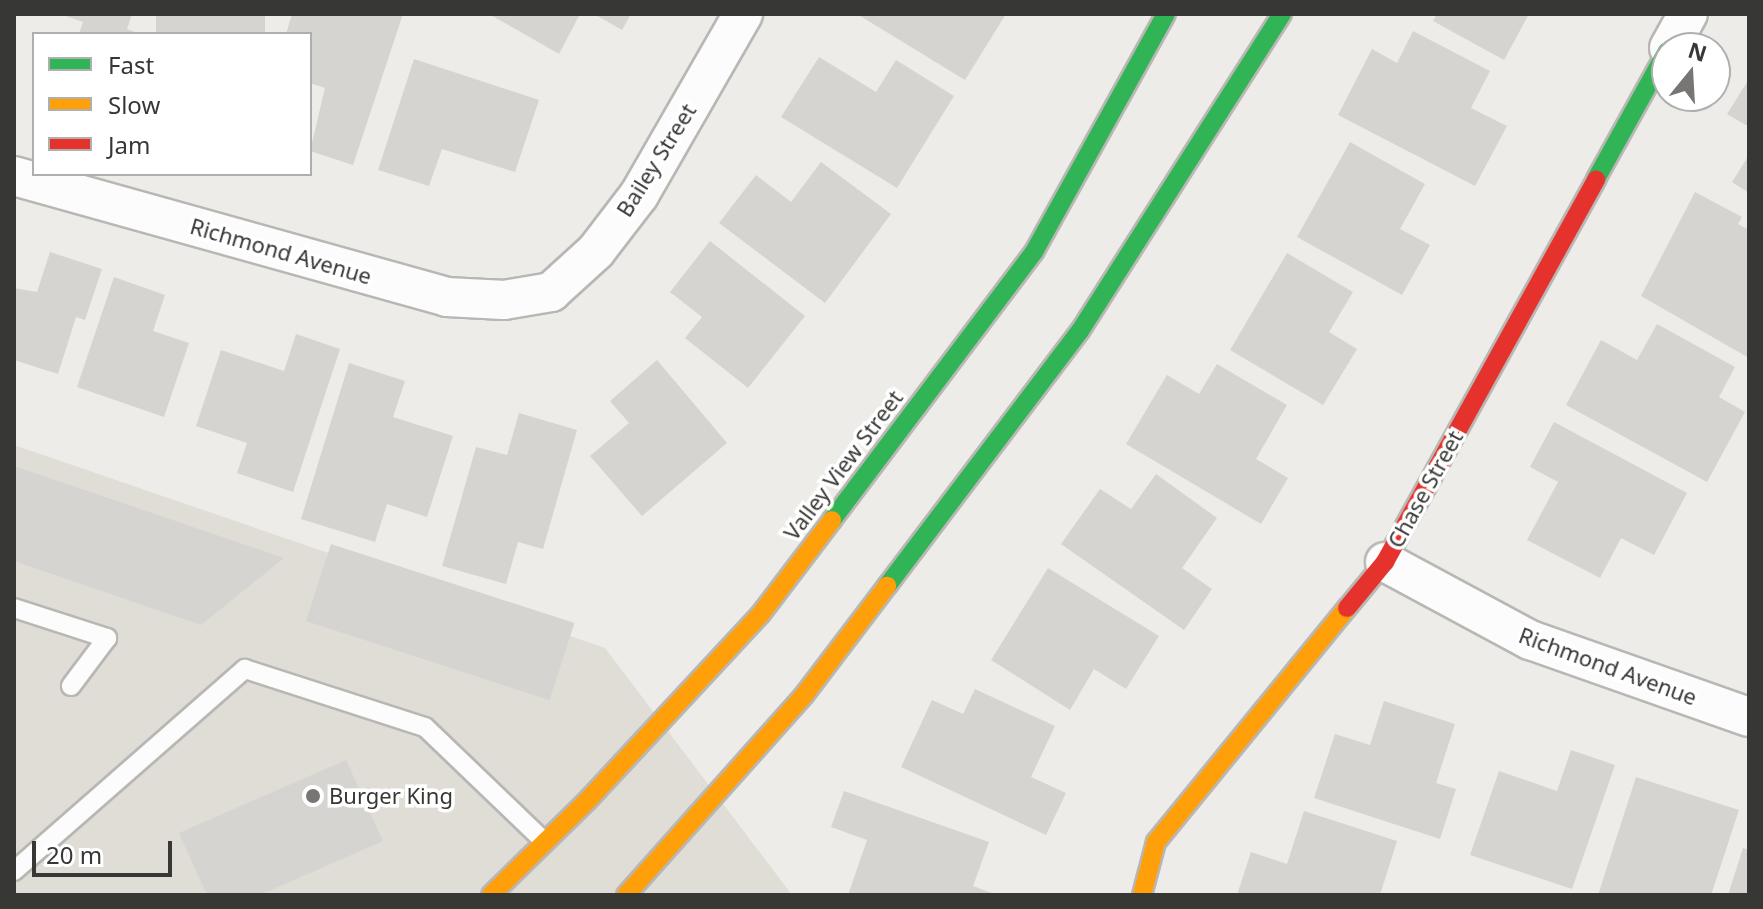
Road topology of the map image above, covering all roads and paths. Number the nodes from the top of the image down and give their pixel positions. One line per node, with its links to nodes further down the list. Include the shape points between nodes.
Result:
1 (743, 14): 8 (street, Bailey Street, via 639,195 596,251)
2 (1166, 14): 13 (main road, Valley View Street, via 1034,252 760,615)
3 (1282, 14): 16 (main road, via 1080,331 805,694)
4 (1688, 14): 5 (street, Chase Street)
5 (1678, 32)
6 (1651, 81): 9 (main road, Chase Street)
7 (14, 176): 8 (street, Richmond Avenue, via 447,297 504,300)
8 (551, 292)
9 (1385, 562): 12 (street, Richmond Avenue, via 1530,640); 17 (main road, Chase Street, via 1156,842)
10 (14, 608): 11 (lane, via 107,638)
11 (71, 686)
12 (1749, 717)
13 (545, 842): 14 (lane, via 425,727 245,669); 15 (main road, Valley View Street)
14 (14, 871)
15 (491, 895)
16 (626, 895)
17 (1142, 895)

